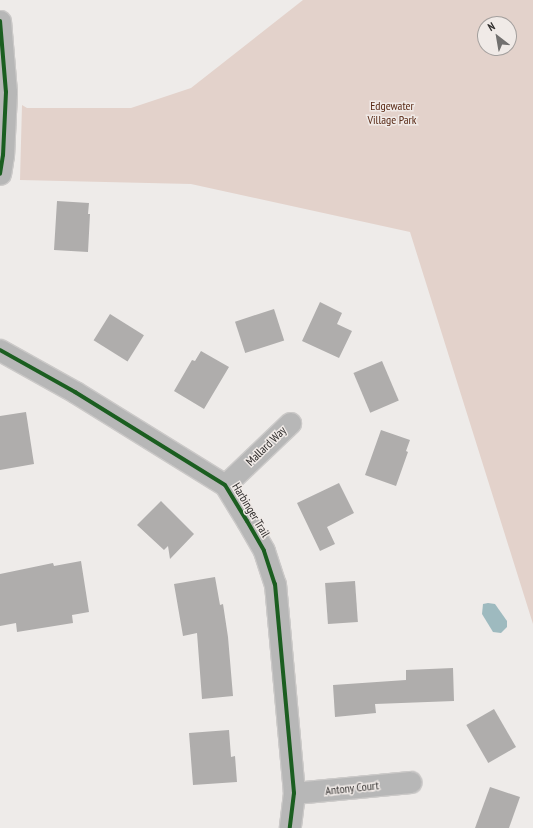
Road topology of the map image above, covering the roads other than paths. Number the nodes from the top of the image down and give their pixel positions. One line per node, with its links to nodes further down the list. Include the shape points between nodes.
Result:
1 (0, 21): 2 (street, via 6,92)
2 (0, 174)
3 (0, 350): 5 (street, Harbinger Trail, via 75,392)
4 (290, 423): 5 (street, Mallard Way)
5 (225, 485): 7 (street, Harbinger Trail, via 264,551 275,584)
6 (410, 782): 7 (street, Antony Court)
7 (294, 794): 8 (street, Harbinger Trail)
8 (290, 828)

